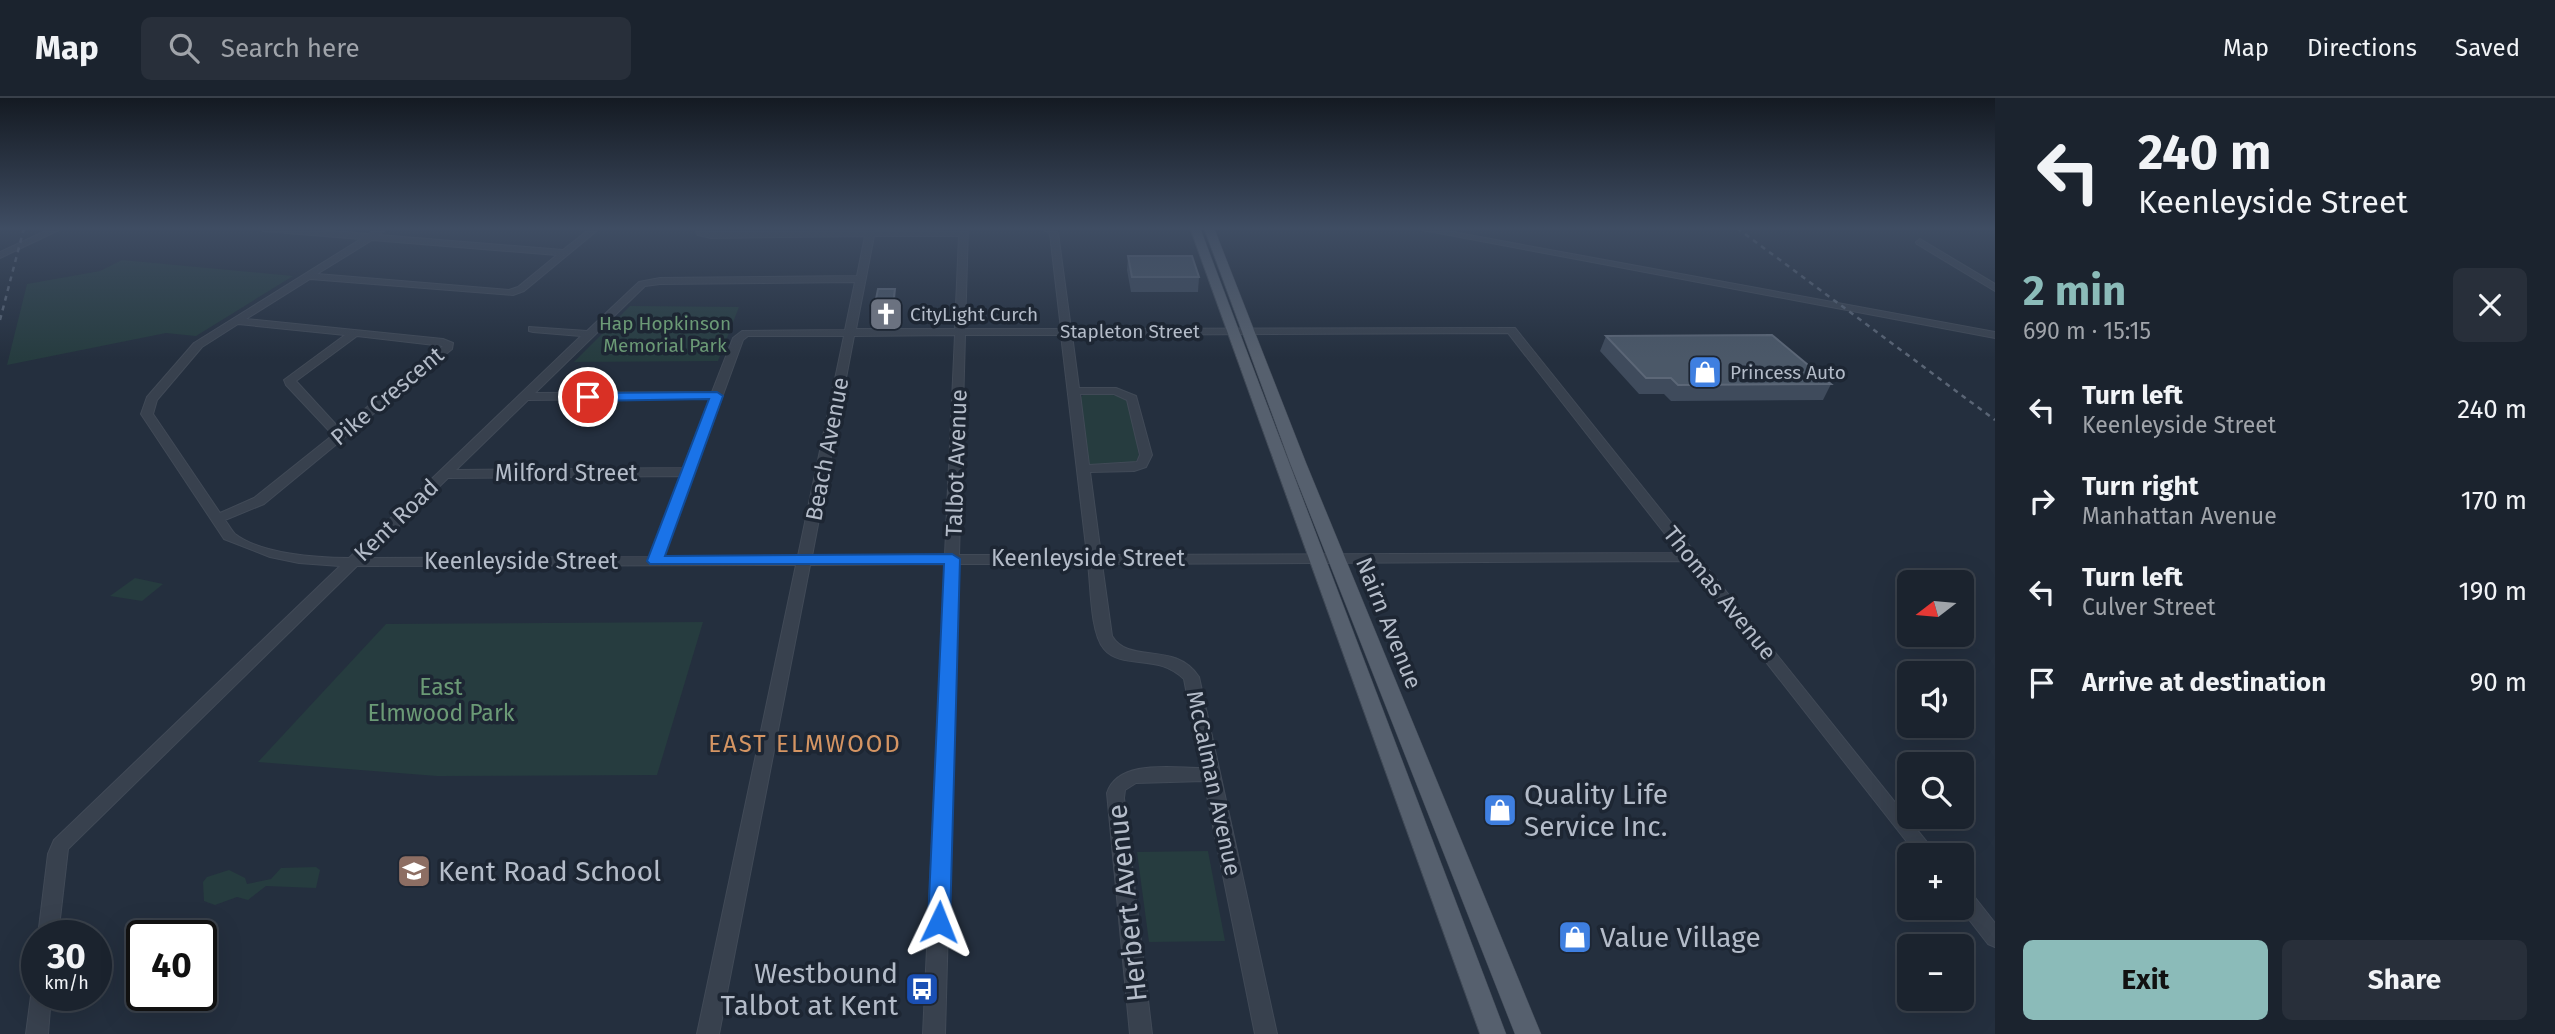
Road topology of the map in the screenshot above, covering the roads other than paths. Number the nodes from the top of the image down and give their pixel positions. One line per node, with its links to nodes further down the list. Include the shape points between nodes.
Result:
1 (315, 272): 9 (street, Keenleyside Street)
2 (542, 272): 9 (street, via 510,293)
3 (862, 272): 10 (street, Beach Avenue)
4 (962, 272): 16 (street, Talbot Avenue)
5 (1059, 272): 17 (street, McCalman Avenue)
6 (1217, 272): 14 (main road, Nairn Avenue)
7 (1652, 272): 21 (street)
8 (1968, 272): 11 (street)
9 (308, 276): 12 (street, Keenleyside Street)
10 (861, 279): 19 (street, Beach Avenue); 20 (street, Kent Road, via 650,281)
11 (1995, 288)
12 (234, 321): 18 (street, Pike Crescent); 29 (street, Keenleyside Street, via 193,350 150,399 147,414)
13 (533, 329): 20 (street)
14 (1239, 330): 15 (street, Stapleton Street); 17 (street, Stapleton Street); 33 (main road, Nairn Avenue)
15 (1511, 330): 30 (street, Thomas Avenue)
16 (960, 331): 17 (street, Stapleton Street); 19 (street, Stapleton Street); 32 (street, Talbot Avenue)
17 (1066, 331): 22 (street, McCalman Avenue)
18 (355, 332): 25 (street, via 290,380); 25 (street, Pike Crescent, via 443,342 448,347)
19 (851, 332): 23 (street, Stapleton Street, via 749,332 738,338); 34 (street, Beach Avenue)
20 (589, 334): 24 (street, Kent Road)
21 (1995, 335)
22 (1073, 391): 26 (street, McCalman Avenue); 26 (street, via 1116,391 1132,398 1146,455 1134,467)
23 (717, 396): 24 (street); 27 (street)
24 (523, 397): 28 (street, Kent Road)
25 (340, 436): 29 (street, Pike Crescent, via 259,501)
26 (1083, 469): 31 (street, McCalman Avenue)
27 (689, 472): 28 (street, Milford Street); 35 (street)
28 (444, 474): 36 (street, Kent Road)
29 (216, 519): 36 (street, Keenleyside Street, via 229,536 259,551)
30 (1691, 557): 33 (street, Keenleyside Street); 40 (street, Thomas Avenue)
31 (1094, 558): 32 (street, Keenleyside Street); 33 (street, Keenleyside Street); 39 (street, McCalman Avenue, via 1105,640 1121,654 1160,657 1183,665 1191,677)
32 (952, 559): 34 (street, Keenleyside Street); 49 (street, Talbot Avenue)
33 (1327, 559): 37 (main road, Nairn Avenue); 38 (main road, Nairn Avenue)
34 (805, 560): 35 (street, Keenleyside Street); 48 (street, Beach Avenue)
35 (655, 561): 36 (street, Keenleyside Street)
36 (352, 562): 44 (street, Kent Road, via 60,845)
37 (1403, 720): 38 (main road); 41 (main road, Nairn Avenue)
38 (1378, 721): 42 (main road, Nairn Avenue)
39 (1212, 774): 50 (street, Herbert Avenue, via 1136,776 1116,789); 51 (street, McCalman Avenue)
40 (1919, 843)
41 (1453, 852): 42 (main road); 53 (main road, Nairn Avenue)
42 (1426, 853): 52 (main road, Nairn Avenue)
43 (1974, 912): 45 (street)
44 (50, 920)
45 (1995, 938)
46 (39, 1011): 47 (street)
47 (37, 1034)
48 (708, 1034)
49 (934, 1034)
50 (1141, 1034)
51 (1266, 1034)
52 (1493, 1034)
53 (1528, 1034)

